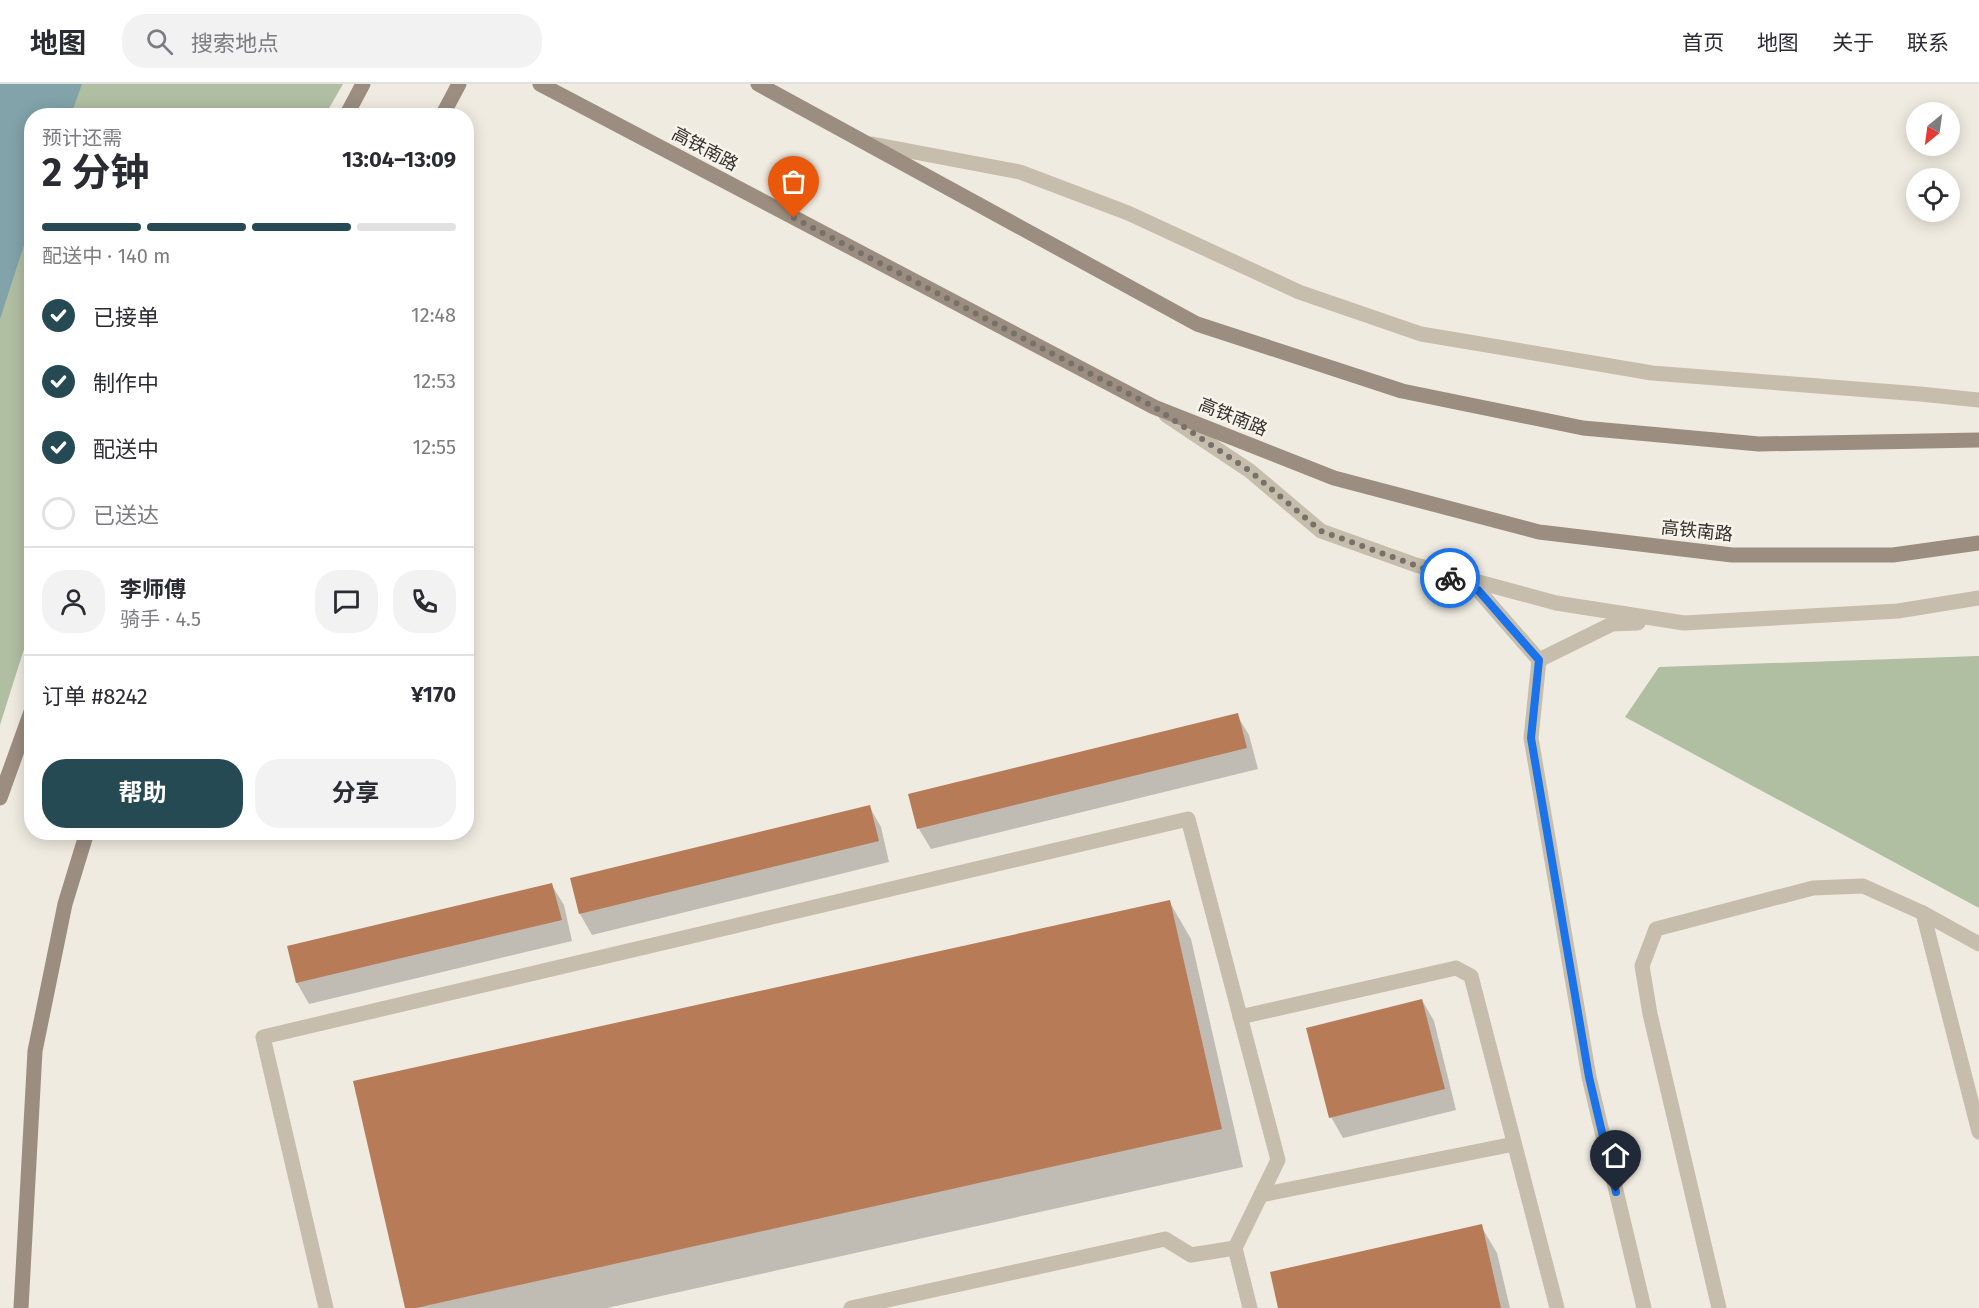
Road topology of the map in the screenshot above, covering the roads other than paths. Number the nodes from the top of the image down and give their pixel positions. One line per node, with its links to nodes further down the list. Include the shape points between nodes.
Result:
1 (363, 84): 5 (main road)
2 (459, 84): 6 (main road)
3 (540, 84): 9 (main road, 高铁南路)
4 (758, 84): 7 (main road)
5 (350, 108)
6 (446, 108)
7 (866, 143): 8 (street, via 1020,172 1128,213 1299,292 1421,334 1652,373); 10 (main road, via 1197,324 1401,391 1583,428 1759,444)
8 (1979, 400)
9 (1154, 407): 11 (main road, 高铁南路, via 1334,478 1539,532 1732,555 1893,555); 12 (street, via 1250,471 1321,531)
10 (1979, 440)
11 (1979, 543)
12 (1416, 565): 14 (street, via 1556,603); 15 (street, via 1478,590)
13 (1979, 598): 14 (street, via 1898,611)
14 (1684, 623): 15 (street, via 1612,624)
15 (1539, 660): 31 (street, via 1531,738 1589,1077)
16 (24, 731): 17 (main road)
17 (0, 798)
18 (85, 840): 26 (main road, via 65,904 35,1052)
19 (1923, 913): 20 (street); 22 (street); 32 (street, via 1863,886 1813,888 1656,929 1642,966)
20 (1979, 944)
21 (1240, 1017): 23 (street, via 1456,968 1471,976); 24 (street, via 1278,1160); 27 (street, via 1188,819 263,1037)
22 (1979, 1132)
23 (1514, 1144): 24 (street); 30 (street)
24 (1261, 1195): 25 (street)
25 (1235, 1248): 28 (street, via 1191,1255 1165,1239); 29 (street)
26 (21, 1308)
27 (326, 1308)
28 (851, 1308)
29 (1250, 1308)
30 (1557, 1308)
31 (1644, 1308)
32 (1719, 1308)

